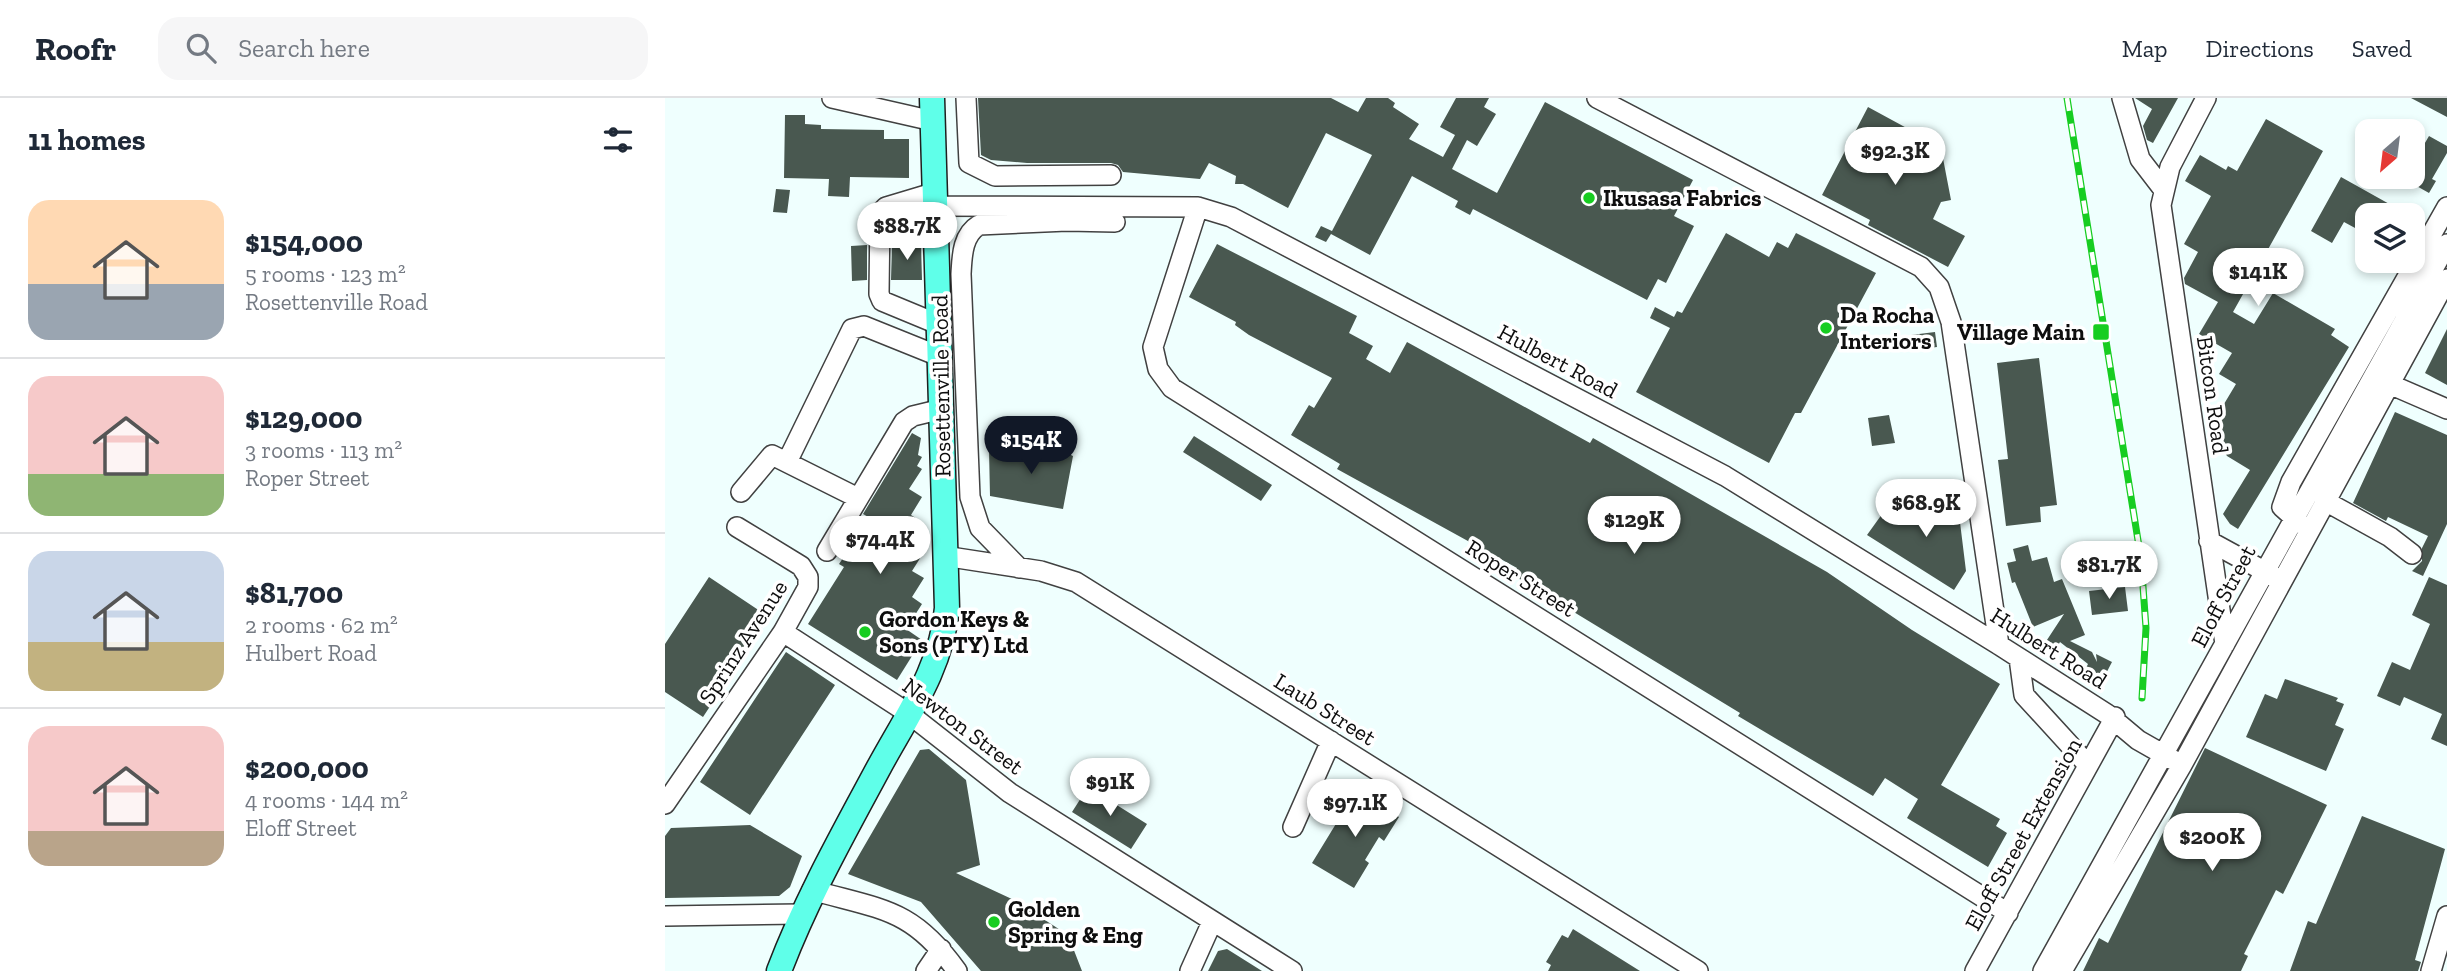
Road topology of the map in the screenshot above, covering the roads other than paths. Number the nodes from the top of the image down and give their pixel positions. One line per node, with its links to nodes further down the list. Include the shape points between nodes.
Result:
1 (832, 98): 6 (street)
2 (965, 98): 7 (street, via 969,163 982,172 1009,177)
3 (1597, 98): 34 (street, via 1921,267 1939,287 1951,322)
4 (2122, 98): 8 (street, via 2140,159)
5 (2206, 98): 8 (street, Bitcon Road)
6 (932, 109): 9 (main road, Rosettenville Road)
7 (1111, 175)
8 (2162, 189): 26 (street, Bitcon Road)
9 (937, 199): 10 (street, Hulbert Road); 15 (main road, Rosettenville Road); 15 (street, Hulbert Road, via 886,207 880,213 879,293 882,301)
10 (1198, 207): 34 (street, Hulbert Road, via 1231,216 1725,476); 45 (street, Roper Street, via 1153,347 1159,369 1172,388)
11 (2447, 207): 24 (street, via 2291,482 2282,507)
12 (1115, 222): 16 (street, via 1008,222 974,228 962,257)
13 (2447, 244): 17 (street, Eloff Street)
14 (2447, 279): 17 (street, Eloff Street)
15 (940, 326): 16 (main road, Rosettenville Road)
16 (949, 367): 18 (main road, Rosettenville Road); 20 (street, via 864,326 852,329); 30 (street, via 973,510 980,528)
17 (2382, 381): 19 (street); 23 (street, Eloff Street); 24 (street, Eloff Street)
18 (942, 409): 22 (street, via 904,422); 29 (main road, Rosettenville Road)
19 (2447, 409)
20 (787, 462): 21 (street, via 769,456); 22 (street)
21 (741, 492)
22 (856, 497): 27 (street)
23 (2325, 500): 24 (street, Eloff Street); 28 (street)
24 (2300, 524): 31 (street, Eloff Street)
25 (737, 527): 32 (street, Sprinz Avenue, via 801,566 809,577 809,587)
26 (2209, 541): 31 (street); 33 (street, Bitcon Road)
27 (827, 551)
28 (2412, 554)
29 (944, 556): 30 (street, Laub Street); 36 (main road, Rosettenville Road, via 945,635)
30 (1019, 568): 38 (street, Laub Street, via 1076,582)
31 (2272, 576): 33 (street, Eloff Street); 40 (street, Eloff Street)
32 (783, 632): 36 (street, Newton Street); 42 (street, Sprinz Avenue)
33 (2225, 644): 39 (street, Eloff Street)
34 (1999, 645): 35 (street, Hulbert Road)
35 (2019, 657): 37 (street, Hulbert Road); 41 (street, via 2024,695)
36 (908, 713): 44 (main road, Rosettenville Road); 49 (street, Newton Street, via 1010,793)
37 (2112, 717): 39 (street, Hulbert Road); 41 (street, Eloff Street Extension)
38 (1331, 741): 43 (street); 57 (street, Laub Street)
39 (2166, 750): 40 (street, Hulbert Road); 50 (street, Eloff Street)
40 (2185, 760): 50 (street, Eloff Street)
41 (2088, 765): 45 (street, Eloff Street Extension)
42 (665, 804)
43 (1293, 827)
44 (812, 890): 46 (main road, Rosettenville Road); 51 (street, via 902,916)
45 (2008, 913): 58 (street, Eloff Street Extension)
46 (801, 914): 47 (street); 52 (main road, Rosettenville Road)
47 (665, 916)
48 (2447, 916): 61 (street)
49 (1212, 922): 55 (street); 56 (street, Newton Street)
50 (2074, 934): 59 (street, Eloff Street); 60 (street, Eloff Street)
51 (941, 949): 53 (street); 54 (street)
52 (779, 971)
53 (926, 971)
54 (957, 971)
55 (1190, 971)
56 (1292, 971)
57 (1697, 971)
58 (1975, 971)
59 (2043, 971)
60 (2062, 971)
61 (2431, 971)

